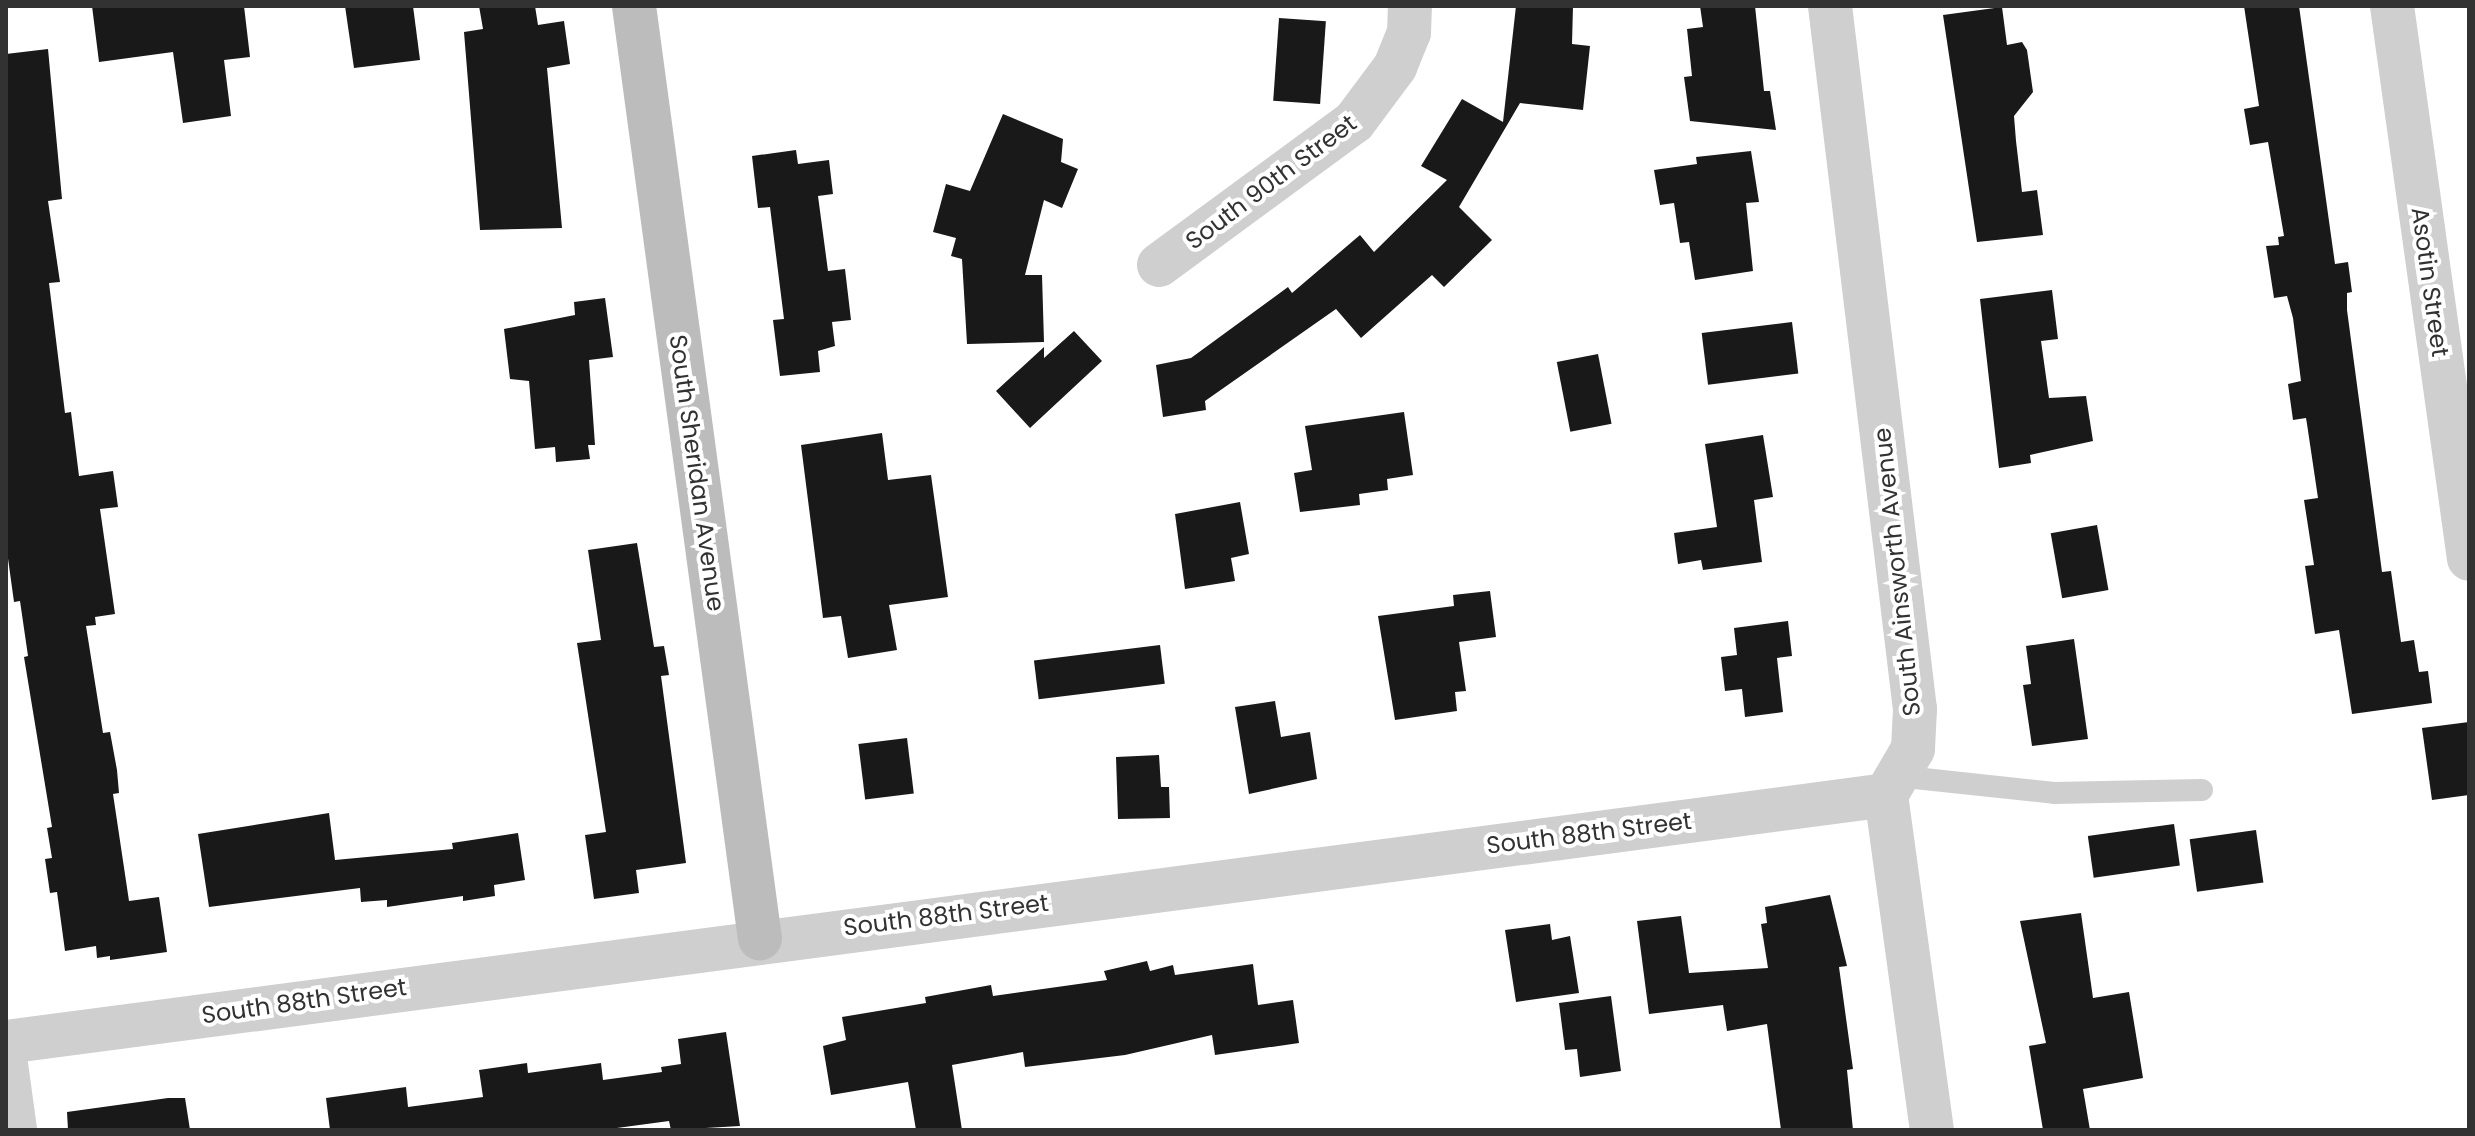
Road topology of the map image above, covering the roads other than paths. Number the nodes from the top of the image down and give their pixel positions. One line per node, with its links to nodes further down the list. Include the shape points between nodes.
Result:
1 (634, 6): 9 (street, South Sheridan Avenue)
2 (1410, 6): 5 (street, South 90th Street, via 1409,33 1395,67 1354,122)
3 (1830, 6): 7 (street, South Ainsworth Avenue, via 1915,709 1913,749)
4 (2392, 6): 6 (street, Asotin Street)
5 (1159, 265)
6 (2469, 559)
7 (1891, 785): 8 (lane, via 2054,793); 9 (street, South 88th Street); 13 (street)
8 (2202, 790)
9 (760, 939): 10 (street, South 88th Street)
10 (6, 1042)
11 (6, 1064): 12 (street)
12 (15, 1130)
13 (1932, 1130)

